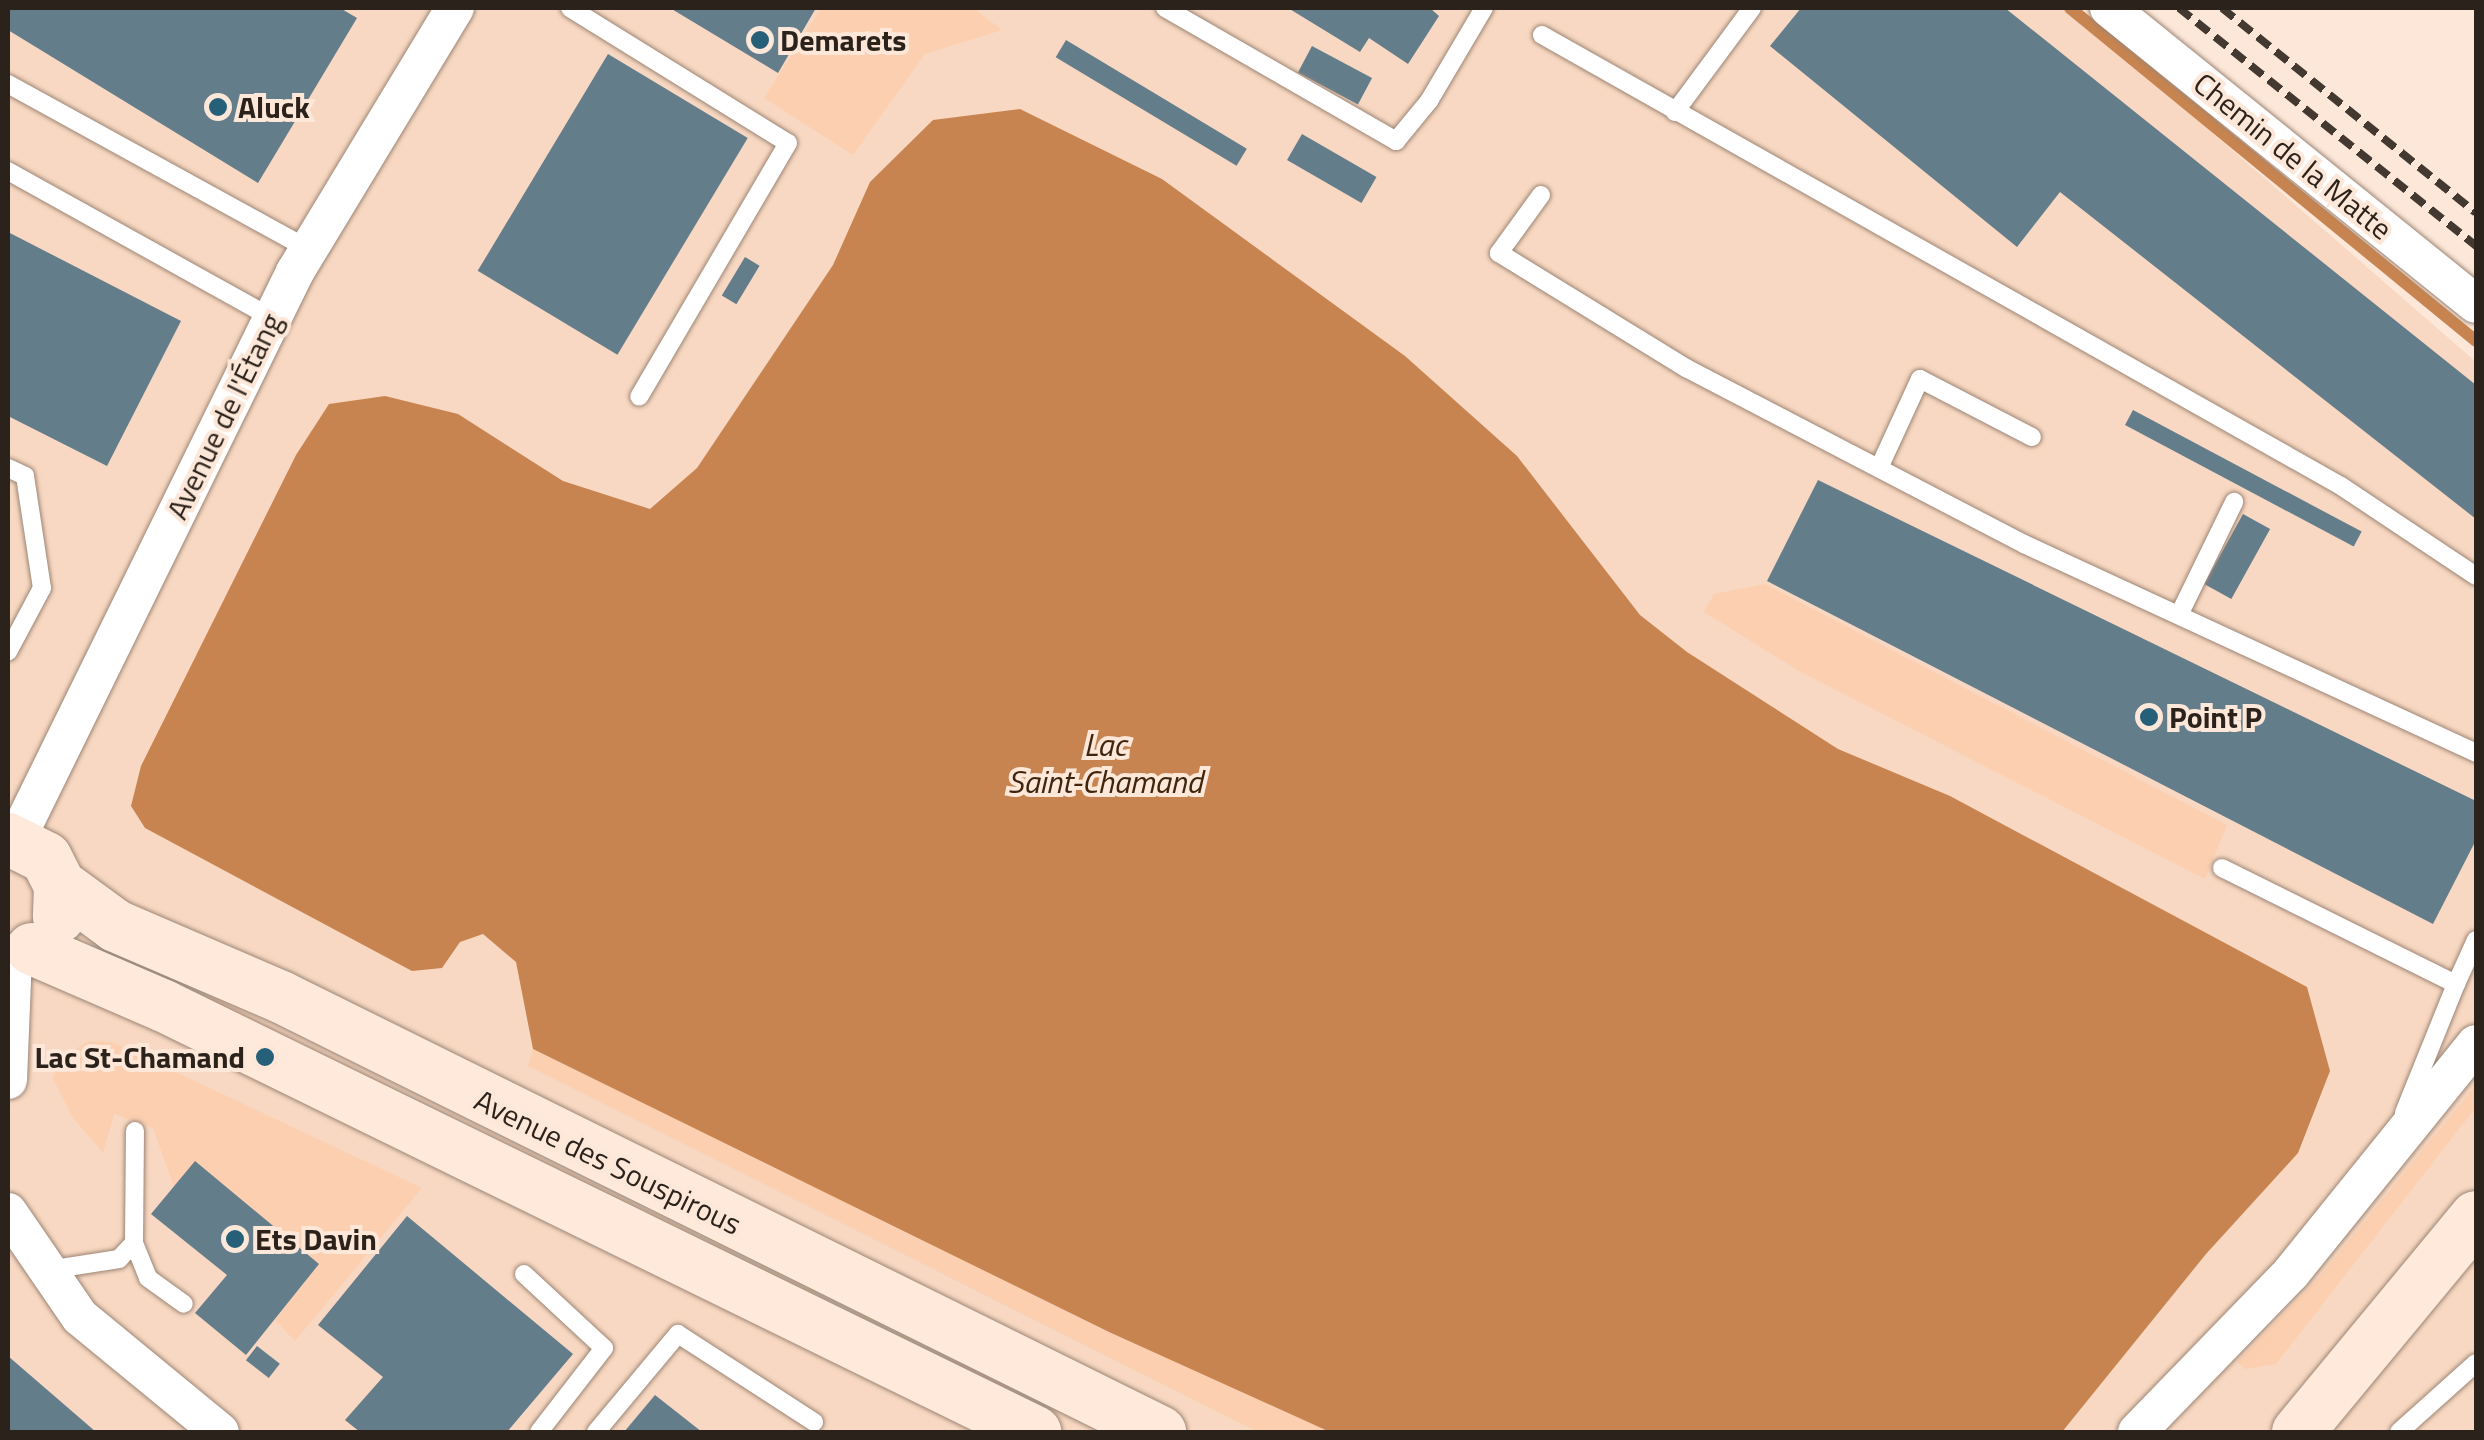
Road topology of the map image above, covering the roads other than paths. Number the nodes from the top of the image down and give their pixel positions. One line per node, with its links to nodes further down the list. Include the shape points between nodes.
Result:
1 (570, 8): 15 (lane, via 788,144)
2 (1165, 8): 3 (lane, via 1396,141 1429,101)
3 (1484, 8)
4 (1752, 8): 9 (lane)
5 (2109, 8): 13 (street, Chemin de la Matte)
6 (443, 12): 12 (street, Avenue de l'Étang)
7 (1542, 36): 9 (lane)
8 (8, 84): 12 (lane)
9 (1675, 112): 20 (lane, via 2341,486)
10 (8, 170): 14 (lane)
11 (1541, 195): 18 (lane, via 1499,253 1686,368)
12 (308, 249): 14 (street, Avenue de l'Étang)
13 (2476, 304)
14 (272, 318): 24 (street, Avenue de l'Étang)
15 (639, 397)
16 (2032, 437): 18 (lane, via 1920,379)
17 (8, 468): 22 (lane, via 26,476 42,588)
18 (1878, 468): 21 (lane)
19 (2234, 502): 21 (lane)
20 (2476, 576)
21 (2179, 615): 23 (lane)
22 (8, 652)
23 (2476, 753)
24 (12, 838): 26 (main road, Avenue des Souspirous, via 46,858)
25 (2222, 868): 29 (lane)
26 (60, 885): 28 (main road, via 57,924); 46 (main road, Avenue des Souspirous, via 116,926 281,997)
27 (2476, 940): 29 (lane)
28 (17, 951): 31 (street); 45 (main road, Avenue des Souspirous, via 164,1006)
29 (2456, 984): 33 (lane)
30 (2476, 1044): 33 (street)
31 (8, 1080)
32 (135, 1132): 36 (lane)
33 (2390, 1151): 47 (street, via 2291,1273)
34 (8, 1212): 37 (street)
35 (2476, 1218): 48 (main road)
36 (134, 1243): 37 (lane, via 119,1259); 39 (lane, via 148,1278)
37 (48, 1270): 42 (street, via 80,1316)
38 (524, 1274): 43 (lane, via 604,1348)
39 (184, 1304)
40 (2476, 1364): 49 (lane)
41 (814, 1422): 44 (lane, via 678,1334)
42 (220, 1432)
43 (538, 1432)
44 (596, 1432)
45 (1035, 1432)
46 (1160, 1432)
47 (2138, 1432)
48 (2298, 1432)
49 (2398, 1432)

